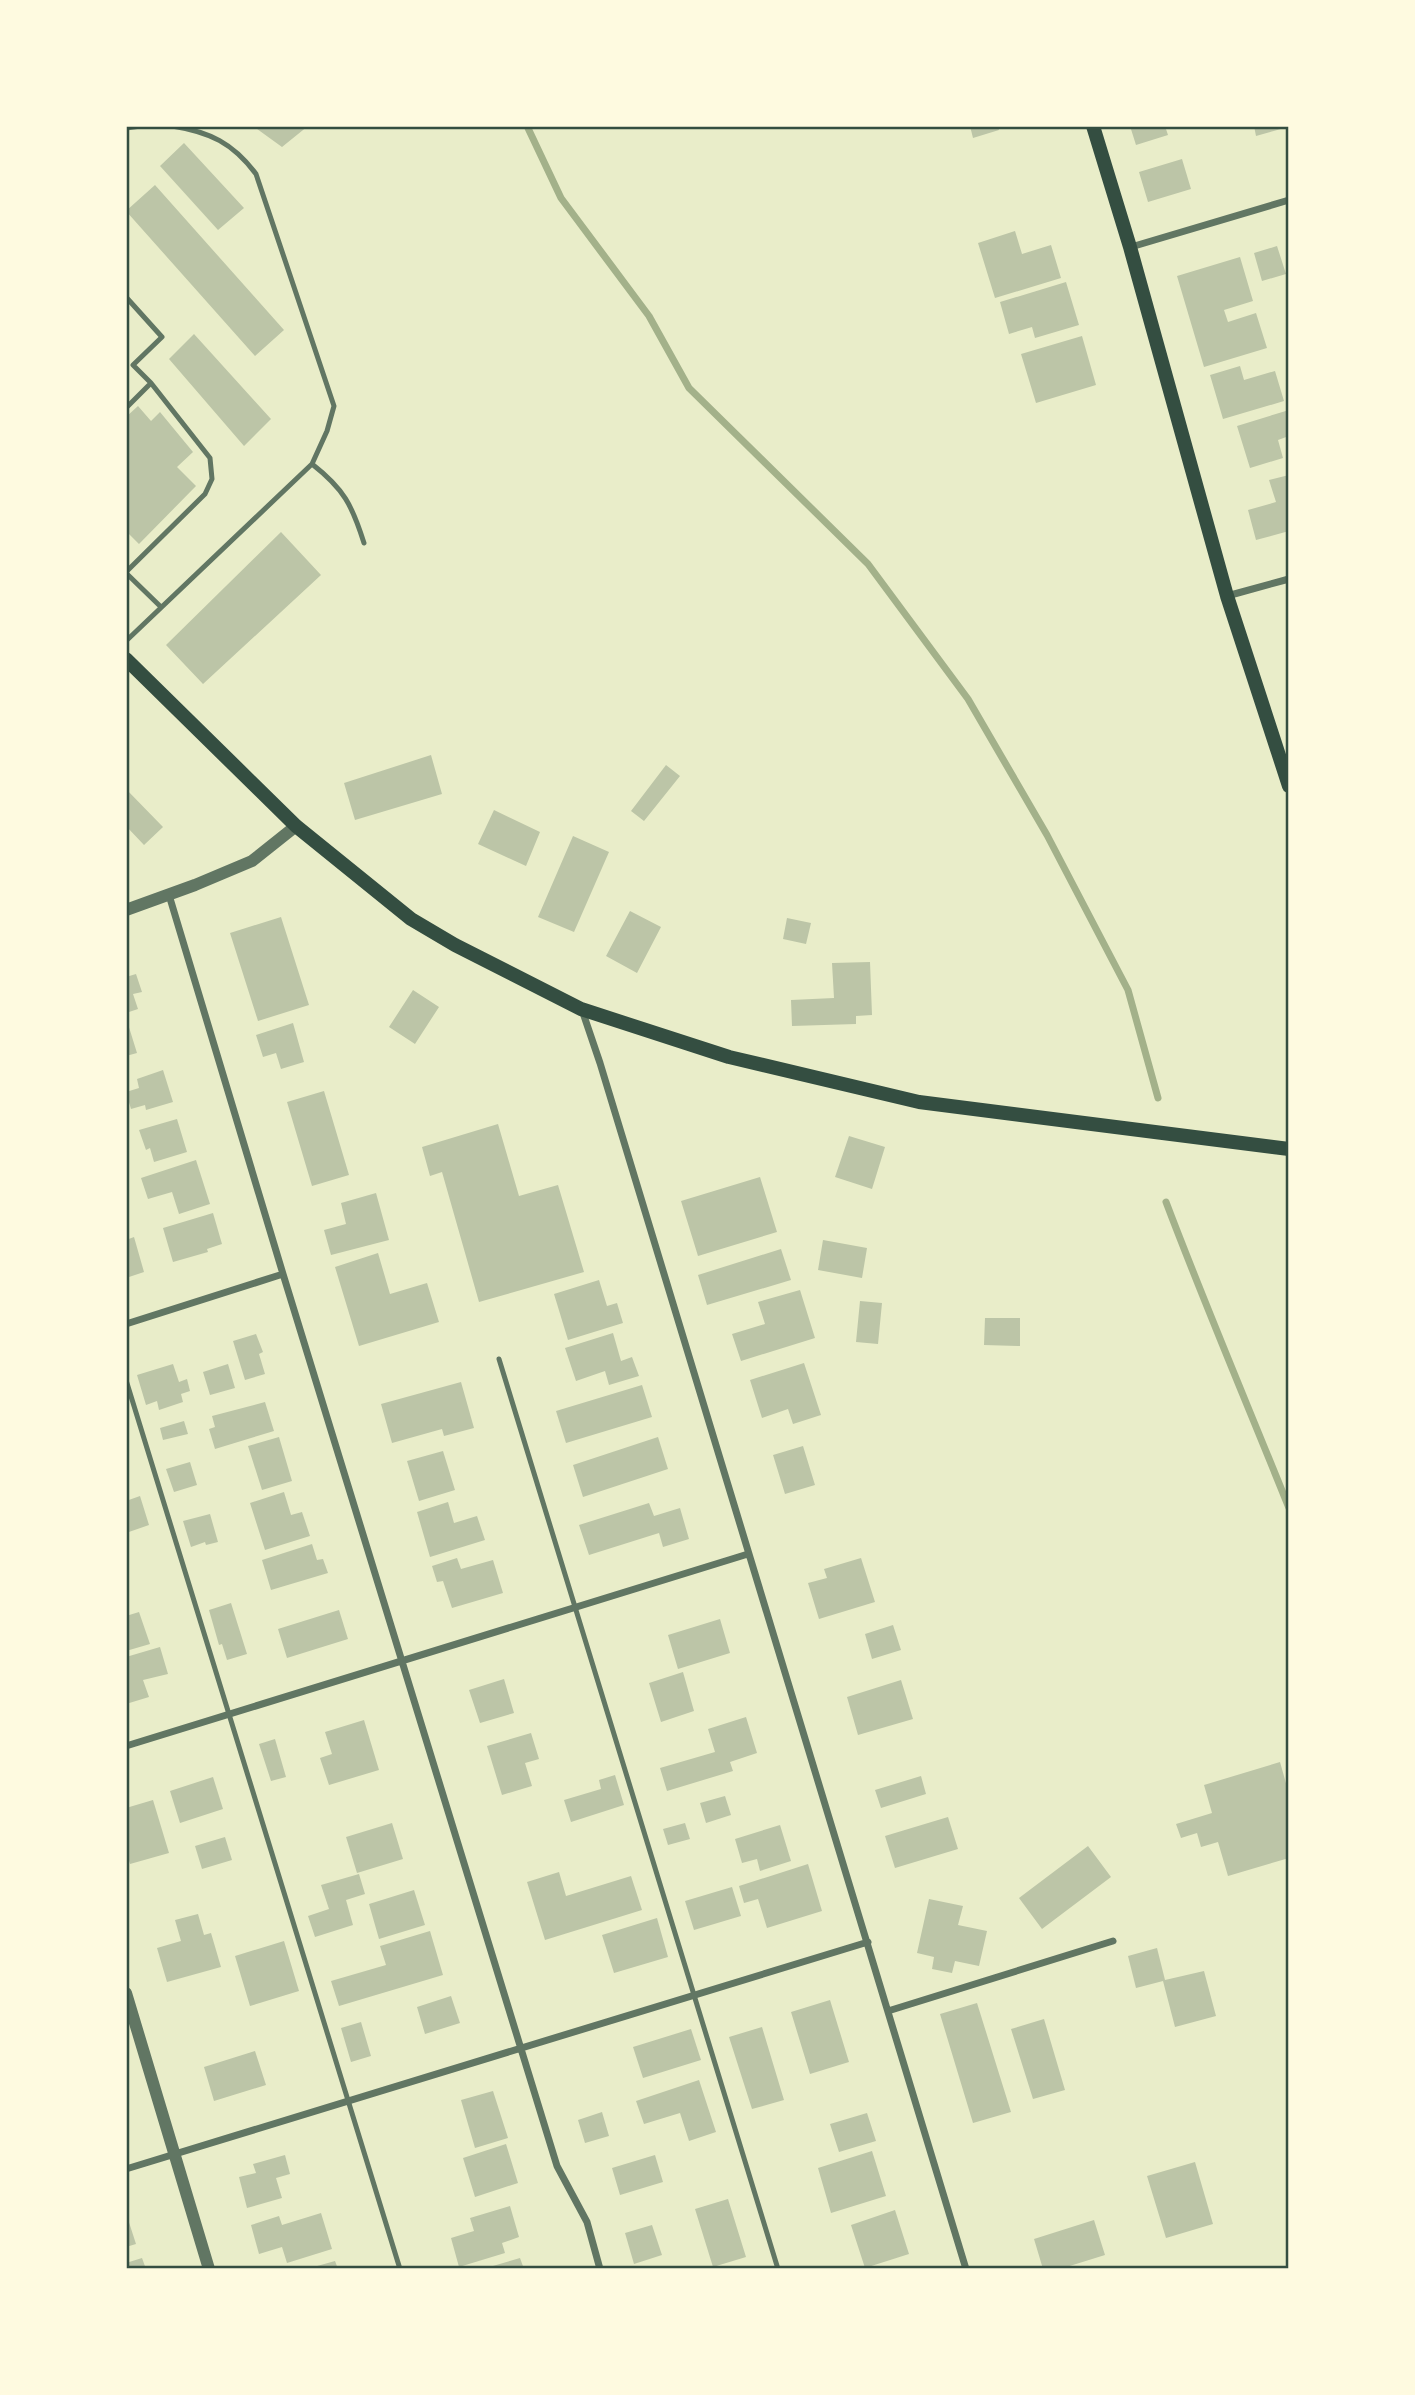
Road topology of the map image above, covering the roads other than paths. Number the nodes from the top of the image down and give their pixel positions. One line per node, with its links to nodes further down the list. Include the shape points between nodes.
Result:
1 (141, 126): 4 (lane)
2 (172, 126): 10 (lane, via 202,131 241,155 256,174 334,405)
3 (1093, 126): 6 (main road)
4 (126, 128)
5 (1289, 200): 6 (street)
6 (1130, 247): 14 (main road)
7 (126, 297): 8 (lane, via 162,337 133,365)
8 (151, 383): 9 (lane); 12 (lane, via 210,458 212,479 205,494)
9 (126, 408)
10 (312, 464): 11 (lane, via 353,507); 15 (lane)
11 (364, 543)
12 (126, 572): 15 (lane)
13 (1289, 579): 14 (street)
14 (1227, 596): 18 (main road)
15 (162, 607): 16 (lane)
16 (126, 641)
17 (126, 659): 19 (main road)
18 (1289, 786)
19 (296, 827): 20 (street, via 252,860); 22 (main road, via 411,919)
20 (169, 895): 21 (street); 24 (street)
21 (126, 910)
22 (581, 1009): 23 (main road, via 729,1057 919,1102); 28 (street)
23 (1289, 1149)
24 (283, 1274): 25 (street); 30 (street)
25 (126, 1324)
26 (499, 1359): 29 (lane)
27 (126, 1380): 31 (lane)
28 (748, 1554): 29 (street); 34 (street)
29 (574, 1607): 30 (street); 36 (lane)
30 (401, 1660): 31 (street); 38 (street)
31 (229, 1713): 32 (street); 39 (lane)
32 (126, 1746)
33 (1113, 1941): 37 (street)
34 (867, 1942): 36 (street); 37 (street)
35 (126, 1993): 40 (street)
36 (694, 1995): 38 (street); 45 (lane)
37 (888, 2011): 46 (street)
38 (521, 2049): 39 (street); 44 (street, via 557,2166 587,2222)
39 (348, 2102): 40 (street); 43 (lane)
40 (176, 2155): 41 (street); 42 (street)
41 (126, 2169)
42 (209, 2269)
43 (400, 2269)
44 (600, 2269)
45 (778, 2269)
46 (966, 2269)

